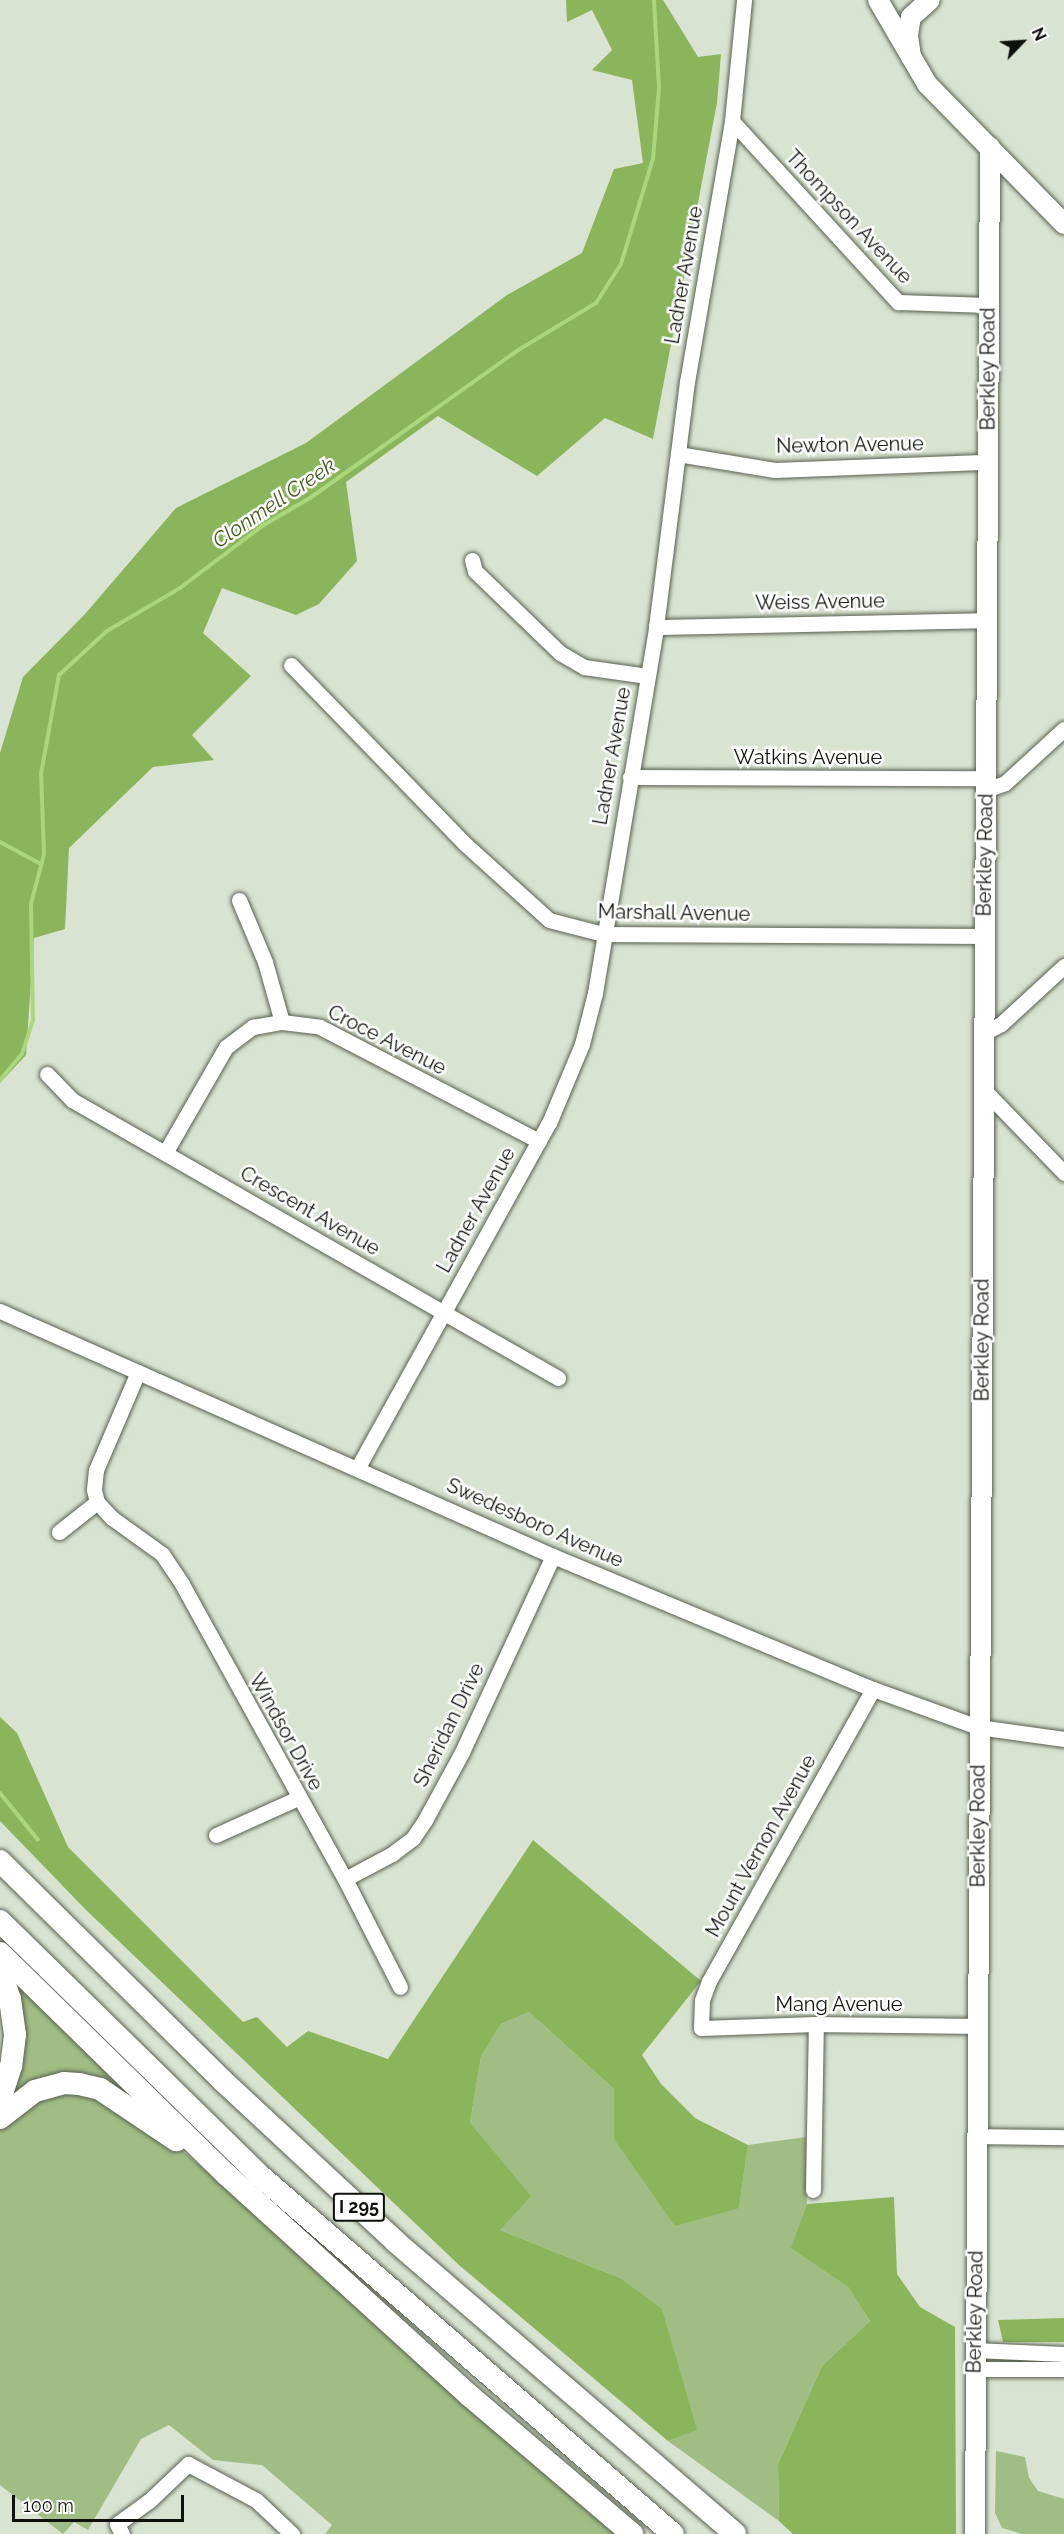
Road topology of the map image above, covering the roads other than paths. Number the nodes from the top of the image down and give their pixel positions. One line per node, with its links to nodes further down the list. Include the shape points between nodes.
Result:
1 (744, 0): 5 (street, Ladner Avenue)
2 (878, 0): 4 (main road)
3 (930, 0): 4 (main road, via 911,17 908,34)
4 (912, 62): 6 (main road, via 927,84)
5 (732, 121): 8 (street, Thompson Avenue, via 898,302); 9 (street, Ladner Avenue)
6 (990, 147): 7 (main road); 8 (main road, Berkley Road)
7 (1064, 224)
8 (988, 305): 10 (main road, Berkley Road)
9 (678, 453): 10 (street, Newton Avenue, via 775,470); 13 (street, Ladner Avenue)
10 (988, 462): 12 (main road, Berkley Road)
11 (472, 560): 15 (street, via 475,571 560,653 584,667)
12 (986, 620): 13 (street, Weiss Avenue); 18 (main road, Berkley Road)
13 (656, 627): 15 (street, Ladner Avenue)
14 (291, 665): 20 (street, Marshall Avenue, via 530,905 549,921)
15 (647, 676): 17 (street, Ladner Avenue)
16 (1064, 729): 18 (street, via 1005,783)
17 (630, 777): 18 (street, Watkins Avenue); 20 (street, Ladner Avenue)
18 (986, 784): 21 (main road, Berkley Road)
19 (239, 900): 23 (street, via 265,962)
20 (603, 934): 21 (street, Marshall Avenue); 27 (street, Ladner Avenue, via 595,993 582,1044)
21 (983, 936): 24 (main road, Berkley Road)
22 (1064, 966): 24 (street, via 1001,1024)
23 (282, 1022): 27 (street, Croce Avenue, via 320,1027); 28 (street, Croce Avenue, via 253,1027 226,1047)
24 (984, 1033): 26 (main road, Berkley Road)
25 (46, 1074): 28 (street, Crescent Avenue, via 72,1100)
26 (983, 1089): 29 (street); 39 (main road, Berkley Road)
27 (539, 1141): 31 (street, Ladner Avenue)
28 (165, 1153): 31 (street, Crescent Avenue)
29 (1064, 1173)
30 (0, 1311): 32 (street, Swedesboro Avenue)
31 (444, 1312): 33 (street, Crescent Avenue); 34 (street, Ladner Avenue)
32 (138, 1372): 34 (street, Swedesboro Avenue); 35 (street, via 96,1470)
33 (558, 1378)
34 (358, 1467): 37 (street, Swedesboro Avenue)
35 (97, 1502): 36 (street); 41 (street, Windsor Drive, via 112,1518 162,1554 172,1568)
36 (59, 1532)
37 (553, 1556): 38 (street, Swedesboro Avenue); 44 (street, Sheridan Drive, via 462,1752 425,1820 413,1838 392,1854)
38 (873, 1689): 39 (street, Swedesboro Avenue); 51 (street, Mount Vernon Avenue, via 709,1981 702,2000)
39 (978, 1727): 40 (street, Swedesboro Avenue); 50 (main road, Berkley Road)
40 (1064, 1739)
41 (298, 1798): 42 (street); 44 (street, Windsor Drive)
42 (216, 1835)
43 (0, 1862): 58 (highway, I 295, via 223,2080)
44 (345, 1879): 48 (street, Windsor Drive)
45 (0, 1921): 65 (highway, I 295, via 258,2174)
46 (0, 1953): 56 (highway)
47 (0, 1970): 52 (highway, via 10,1998 15,2035 11,2066)
48 (400, 1987)
49 (816, 2024): 50 (street, Mang Avenue); 51 (street, Mang Avenue); 57 (street)
50 (977, 2026): 54 (main road, Berkley Road)
51 (701, 2028)
52 (0, 2100)
53 (0, 2118): 56 (highway, via 35,2091 64,2083 80,2084 116,2099)
54 (976, 2136): 55 (street); 60 (main road, Berkley Road)
55 (1064, 2138)
56 (227, 2175): 64 (highway, via 470,2396)
57 (813, 2190)
58 (430, 2273): 66 (highway, I 295); 67 (highway, via 460,2283)
59 (1064, 2354): 60 (street)
60 (974, 2360): 61 (street); 68 (main road, Berkley Road)
61 (1064, 2369)
62 (122, 2534): 63 (street, via 117,2524 149,2502 188,2464 256,2500)
63 (292, 2534)
64 (632, 2534)
65 (673, 2534)
66 (735, 2534)
67 (751, 2534)
68 (975, 2534)

